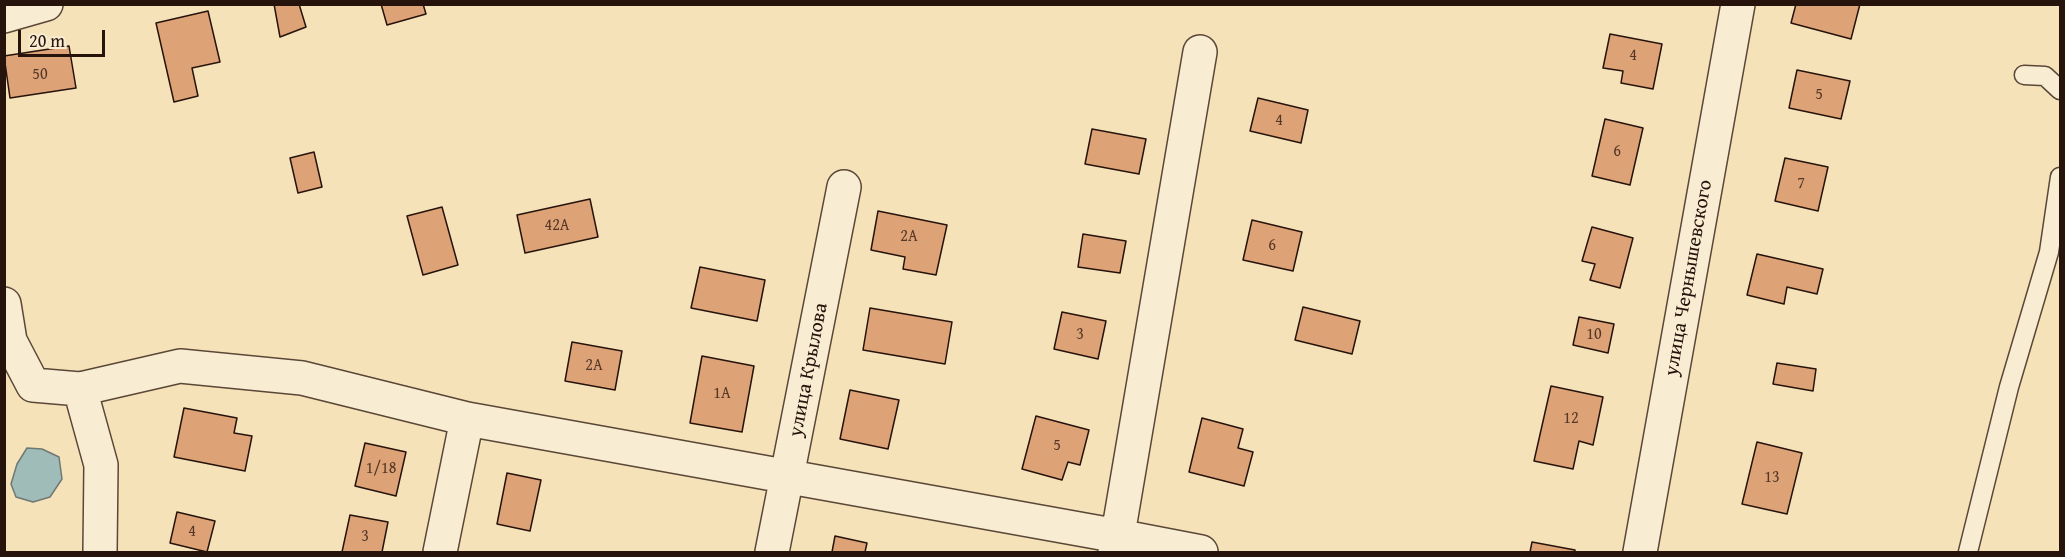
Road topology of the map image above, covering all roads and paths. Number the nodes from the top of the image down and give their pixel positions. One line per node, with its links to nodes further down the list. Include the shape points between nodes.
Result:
1 (46, 4): 3 (street)
2 (1738, 4): 18 (street, улица Чернышевского)
3 (4, 16)
4 (1200, 52): 13 (street)
5 (2024, 75): 6 (lane, via 2045,76)
6 (2061, 90)
7 (2061, 177): 19 (lane, via 2049,252 2009,387)
8 (844, 187): 12 (street, улица Крылова)
9 (4, 304): 10 (street, via 10,342 33,385)
10 (80, 389): 11 (street, via 180,366 302,378); 14 (street, via 101,465)
11 (467, 419): 12 (street); 15 (street)
12 (788, 477): 13 (street); 16 (street, улица Крылова)
13 (1116, 544): 17 (street)
14 (100, 552)
15 (440, 552)
16 (772, 552)
17 (1201, 552)
18 (1640, 552)
19 (1968, 552)

